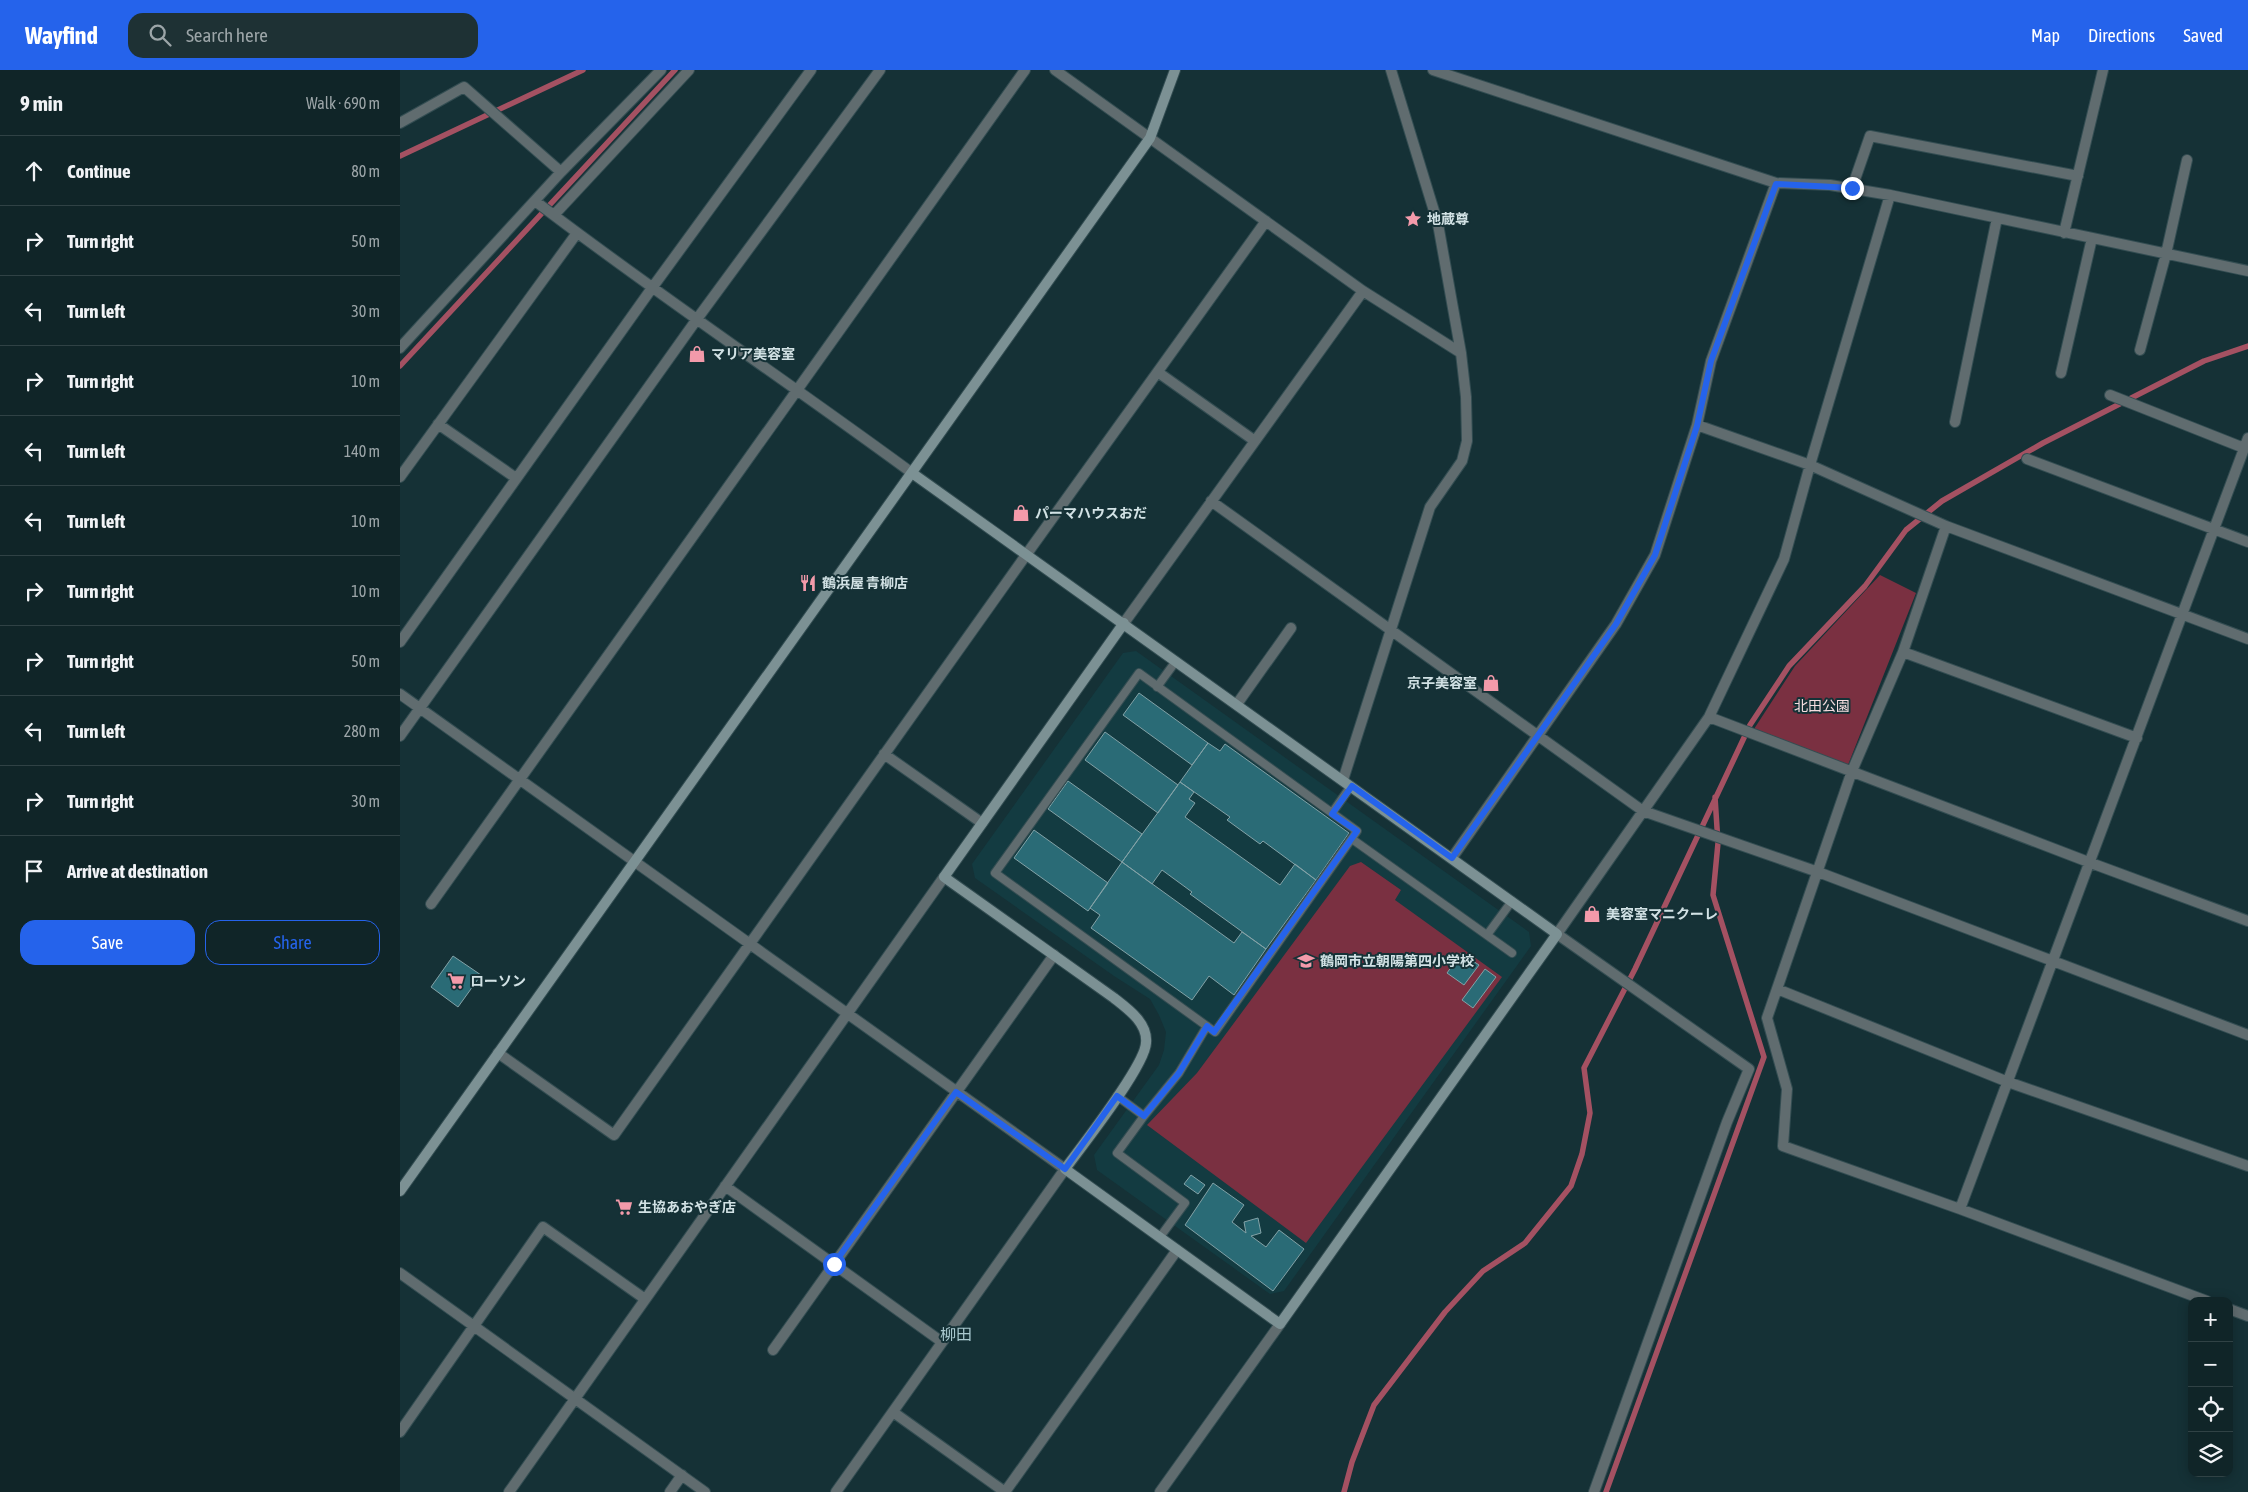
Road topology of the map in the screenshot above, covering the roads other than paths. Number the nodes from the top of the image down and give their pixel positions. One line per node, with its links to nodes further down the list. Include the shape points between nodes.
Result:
1 (661, 70): 14 (street)
2 (689, 70): 20 (street)
3 (811, 70): 28 (street)
4 (880, 70): 30 (street)
5 (1024, 70): 36 (street)
6 (1055, 70): 12 (street)
7 (1175, 70): 12 (street)
8 (1391, 70): 33 (street, via 1438,224)
9 (1433, 70): 16 (street)
10 (2103, 70): 15 (street)
11 (400, 123): 14 (street, via 464,86)
12 (1150, 138): 22 (street); 46 (street)
13 (2187, 160): 26 (street)
14 (561, 172): 19 (street)
15 (2078, 176): 17 (street, via 1870,136); 23 (street)
16 (1776, 184): 17 (street); 40 (street, via 1711,361)
17 (1852, 188): 18 (street)
18 (1890, 195): 21 (street); 44 (street)
19 (535, 201): 20 (street); 31 (street)
20 (554, 215): 24 (street)
21 (1997, 218): 23 (street); 38 (street)
22 (1266, 221): 29 (street); 34 (street)
23 (2064, 232): 25 (street)
24 (577, 233): 28 (street); 39 (street)
25 (2092, 238): 26 (street); 35 (street)
26 (2166, 254): 27 (street); 32 (street)
27 (2248, 271)
28 (652, 288): 30 (street); 48 (street)
29 (1363, 291): 33 (street); 41 (street)
30 (697, 319): 36 (street); 65 (street)
31 (400, 348)
32 (2140, 350)
33 (1461, 354): 57 (street, via 1467,441 1462,461 1430,506)
34 (1159, 373): 41 (street); 53 (street)
35 (2061, 373)
36 (798, 389): 46 (street); 72 (street)
37 (2110, 395): 42 (street)
38 (1955, 422)
39 (438, 424): 47 (street); 48 (street)
40 (1697, 426): 44 (street); 68 (street, via 1655,555 1616,624)
41 (1254, 442): 49 (street)
42 (2246, 443): 45 (street)
43 (2027, 459): 51 (street)
44 (1810, 465): 50 (street); 66 (street, via 1784,560)
45 (2243, 466): 51 (street)
46 (912, 473): 53 (street); 79 (street)
47 (400, 477)
48 (516, 478): 59 (street)
49 (1211, 501): 55 (street); 57 (street)
50 (1946, 526): 54 (street); 60 (street)
51 (2214, 529): 52 (street); 54 (street)
52 (2248, 542)
53 (1026, 555): 55 (street); 70 (street)
54 (2183, 616): 58 (street); 69 (street)
55 (1124, 623): 61 (street); 76 (street)
56 (1291, 628): 64 (street)
57 (1390, 628): 68 (street); 73 (street)
58 (2248, 639)
59 (400, 642)
60 (1903, 652): 69 (street); 71 (street)
61 (1176, 660): 62 (lane); 64 (street)
62 (1157, 687): 75 (lane); 94 (lane, via 1138,673 995,874)
63 (400, 694): 65 (street)
64 (1237, 704): 73 (street)
65 (420, 708): 67 (street); 72 (street)
66 (1709, 717): 71 (street); 74 (street)
67 (400, 736)
68 (1537, 736): 74 (street); 78 (street)
69 (2137, 738): 80 (street)
70 (884, 754): 76 (street); 88 (street)
71 (1852, 771): 80 (street); 81 (street)
72 (519, 779): 79 (street); 84 (street)
73 (1347, 783): 75 (lane); 78 (street)
74 (1643, 811): 81 (street); 86 (street)
75 (1332, 814): 77 (lane, via 1357,831)
76 (982, 824): 82 (street)
77 (1352, 838): 87 (lane); 94 (lane, via 1214,1032)
78 (1452, 858): 83 (street)
79 (634, 862): 88 (street); 96 (street)
80 (2091, 863): 85 (street); 91 (street)
81 (1818, 872): 91 (street); 92 (street)
82 (944, 877): 90 (street); 93 (street)
83 (1512, 901): 86 (street); 87 (lane)
84 (431, 904)
85 (2248, 921)
86 (1558, 934): 114 (street); 128 (street, via 1749,1069)
87 (1487, 935): 89 (lane)
88 (749, 944): 93 (street); 96 (street, via 614,1135)
89 (1512, 953)
90 (1054, 955): 98 (street); 99 (street, via 1137,1017 1142,1028 1147,1042 1142,1057)
91 (2053, 962): 95 (street); 97 (street)
92 (1777, 990): 97 (street); 105 (street, via 1767,1018 1787,1089 1783,1146)
93 (847, 1014): 98 (street); 103 (street)
94 (1207, 1026): 100 (lane, via 1179,1073)
95 (2248, 1035)
96 (498, 1053): 104 (street)
97 (2008, 1082): 101 (street); 105 (street)
98 (956, 1092): 102 (street); 108 (street)
99 (1117, 1096): 100 (lane); 102 (street)
100 (1144, 1116): 106 (lane, via 1117,1153 1185,1203)
101 (2248, 1166)
102 (1065, 1169): 106 (street); 116 (street)
103 (725, 1186): 108 (street); 111 (street)
104 (400, 1192)
105 (1960, 1209): 110 (street)
106 (1160, 1237): 107 (street)
107 (1177, 1250): 114 (street); 126 (street)
108 (834, 1264): 116 (street); 117 (street)
109 (400, 1273): 115 (street)
110 (2196, 1297)
111 (645, 1299): 115 (street, via 543,1227); 118 (street)
112 (2233, 1310): 113 (street)
113 (2248, 1316)
114 (1280, 1324): 127 (street)
115 (474, 1326): 118 (street); 120 (street)
116 (942, 1342): 119 (street)
117 (773, 1350)
118 (574, 1398): 121 (street); 122 (street)
119 (893, 1412): 125 (street); 126 (street)
120 (400, 1432)
121 (682, 1475): 123 (street); 124 (street)
122 (509, 1492)
123 (670, 1492)
124 (705, 1492)
125 (836, 1492)
126 (1005, 1492)
127 (1160, 1492)
128 (1594, 1492)

